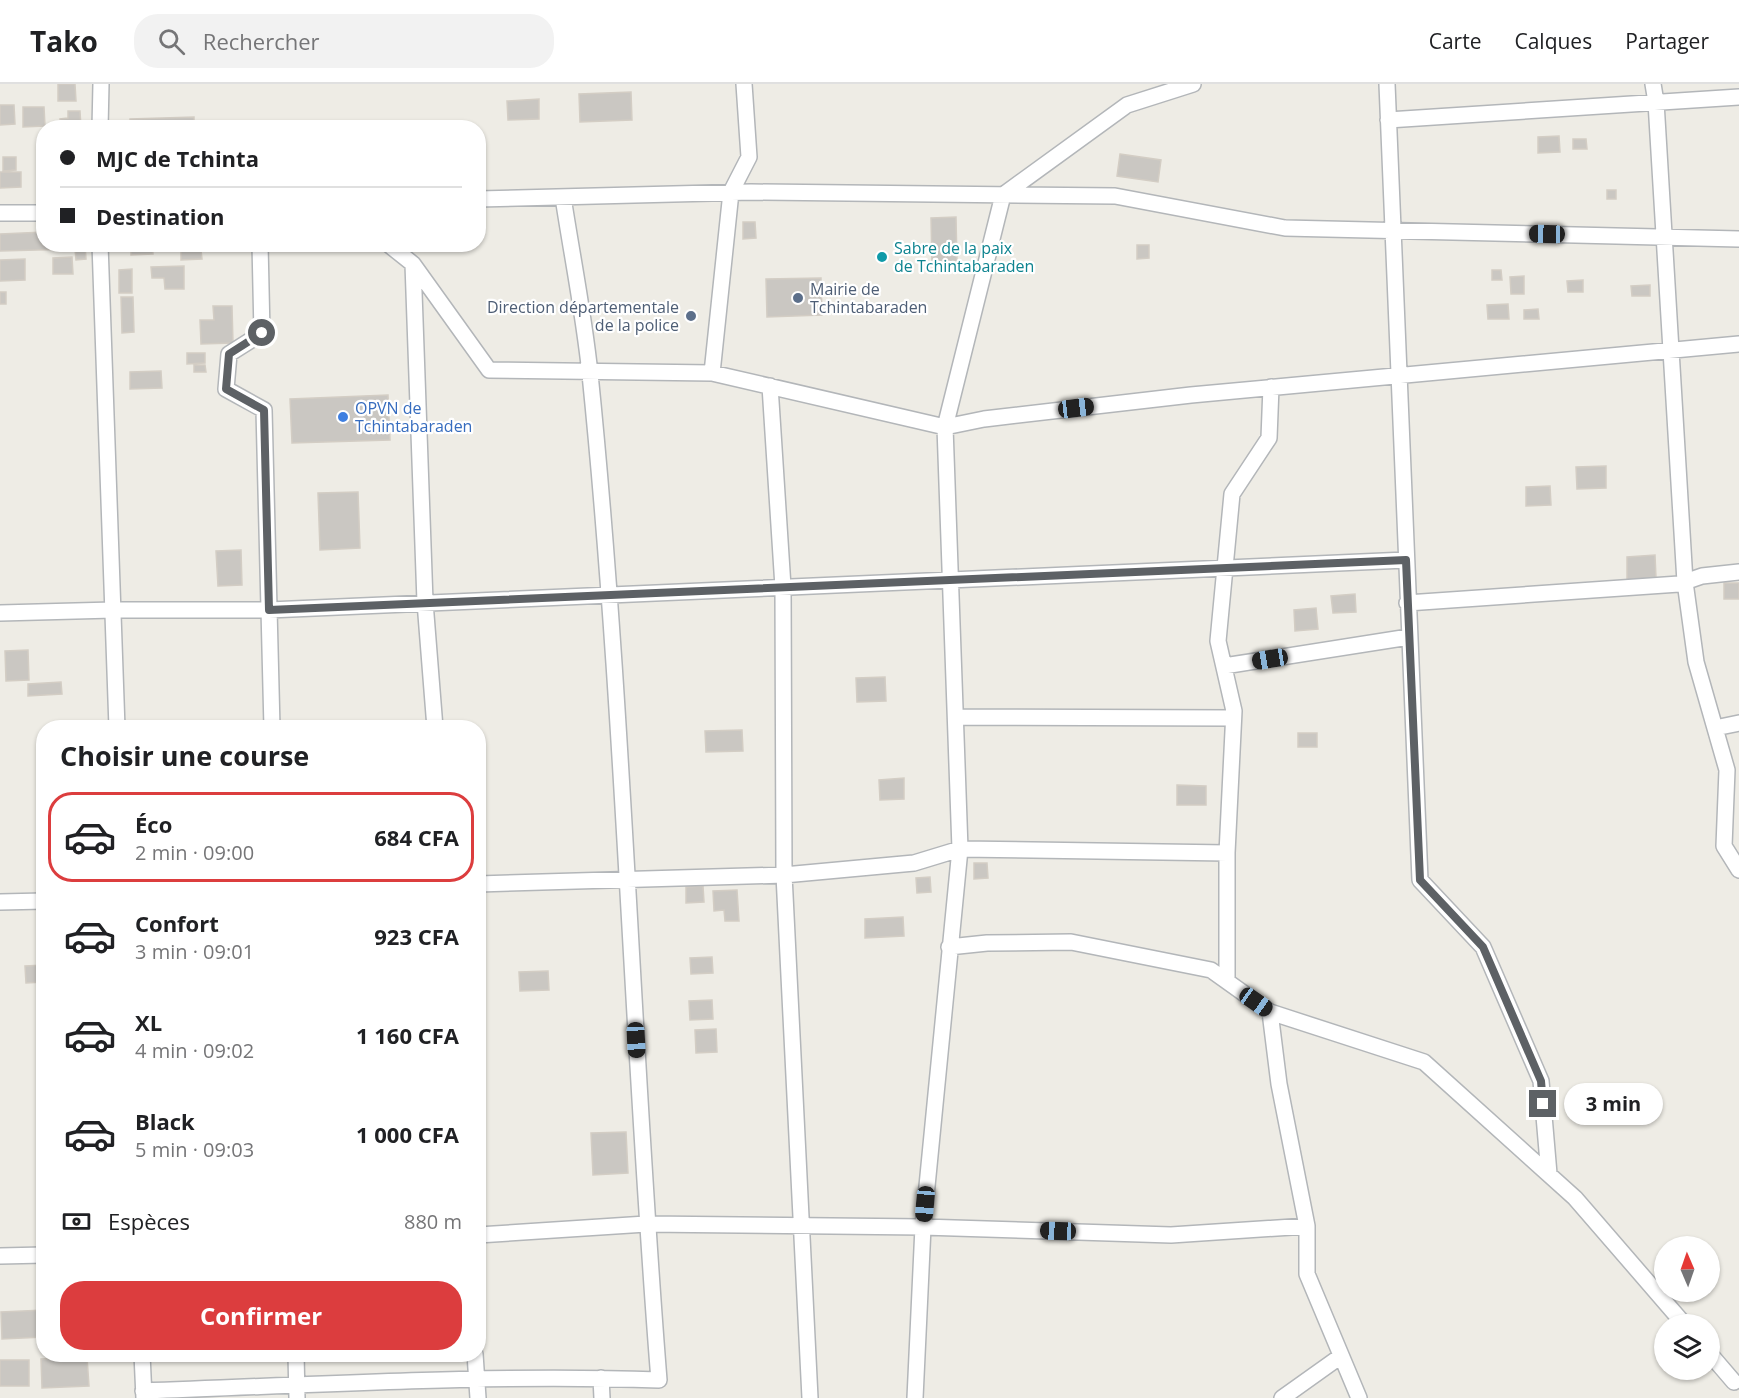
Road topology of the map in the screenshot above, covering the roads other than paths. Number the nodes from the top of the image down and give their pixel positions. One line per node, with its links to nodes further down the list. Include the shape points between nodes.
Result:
1 (100, 84): 8 (street)
2 (744, 84): 10 (street, via 749,157)
3 (1192, 84): 11 (street, via 1127,105)
4 (1387, 84): 9 (street)
5 (1653, 84): 7 (street)
6 (1739, 97): 7 (street)
7 (1656, 102): 9 (street); 17 (street)
8 (100, 120)
9 (1388, 120): 16 (street)
10 (730, 192): 11 (street); 12 (street); 26 (street)
11 (1003, 195): 16 (street, via 1115,196 1285,228); 30 (street)
12 (563, 197): 13 (street); 25 (street)
13 (486, 199)
14 (0, 213): 15 (street)
15 (36, 213)
16 (1393, 231): 17 (street); 27 (street)
17 (1664, 237): 18 (street); 24 (street)
18 (1739, 239)
19 (100, 252): 40 (street)
20 (260, 252): 41 (street, via 262,333 229,354 226,389 264,410)
21 (398, 252): 22 (street)
22 (413, 264): 25 (street, via 489,370); 38 (street)
23 (1739, 344): 24 (street)
24 (1671, 350): 27 (street); 35 (street)
25 (590, 371): 26 (street); 37 (street)
26 (712, 373): 28 (street)
27 (1398, 376): 29 (street); 31 (street)
28 (771, 386): 30 (street); 36 (street)
29 (1271, 387): 30 (street); 32 (street, via 1269,438 1232,494)
30 (945, 427): 34 (street)
31 (1406, 560): 32 (street); 39 (street)
32 (1223, 568): 34 (street); 44 (street, via 1218,641)
33 (1739, 572): 35 (street)
34 (951, 580): 36 (street); 45 (street)
35 (1684, 582): 39 (street); 51 (street, via 1696,662)
36 (783, 587): 37 (street); 55 (street)
37 (608, 596): 38 (street); 56 (street)
38 (425, 602): 41 (street); 49 (street)
39 (1407, 603): 43 (street)
40 (113, 610): 41 (street); 42 (street); 47 (street)
41 (269, 610): 48 (street)
42 (0, 613)
43 (1409, 637): 44 (street); 63 (street, via 1420,880 1483,947 1541,1081)
44 (1224, 666): 46 (street)
45 (956, 717): 46 (street); 52 (street)
46 (1233, 718): 53 (street)
47 (117, 720)
48 (272, 720)
49 (434, 720)
50 (1739, 723): 51 (street)
51 (1715, 728): 54 (street, via 1727,770 1724,846)
52 (960, 849): 53 (street); 55 (street, via 914,863); 60 (street)
53 (1227, 853): 61 (street)
54 (1739, 870)
55 (784, 875): 56 (street); 65 (street)
56 (626, 880): 57 (street); 64 (street)
57 (486, 884)
58 (36, 901): 59 (street)
59 (0, 902)
60 (949, 947): 61 (street, via 1071,942 1211,970); 67 (street)
61 (1227, 981): 62 (street)
62 (1270, 1012): 63 (street, via 1424,1062); 66 (street, via 1279,1084)
63 (1549, 1174): 71 (street, via 1575,1198)
64 (646, 1224): 65 (street); 68 (street); 77 (street, via 659,1380)
65 (800, 1226): 67 (street); 84 (street)
66 (1308, 1226): 67 (street, via 1171,1235); 72 (street, via 1307,1274)
67 (923, 1227): 85 (street)
68 (486, 1234)
69 (36, 1255): 70 (street)
70 (0, 1256)
71 (1675, 1314)
72 (1341, 1356): 86 (street); 87 (street)
73 (142, 1362): 81 (street)
74 (296, 1362): 80 (street)
75 (476, 1362): 78 (street)
76 (1720, 1366): 79 (street)
77 (601, 1378): 78 (street); 83 (street)
78 (477, 1380): 80 (street); 82 (street)
79 (1734, 1382)
80 (297, 1392): 81 (street)
81 (144, 1395)
82 (478, 1398)
83 (602, 1398)
84 (810, 1398)
85 (915, 1398)
86 (1282, 1398)
87 (1359, 1398)

